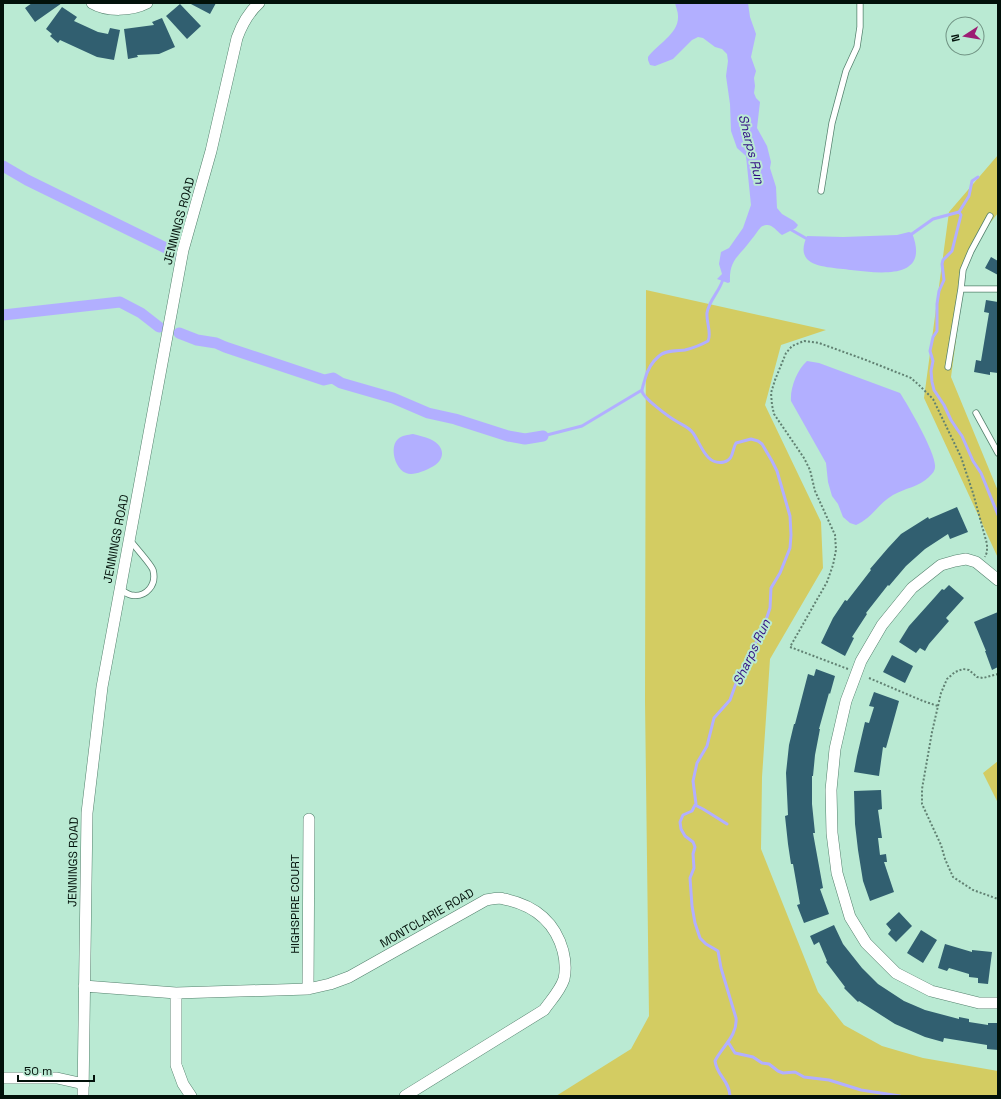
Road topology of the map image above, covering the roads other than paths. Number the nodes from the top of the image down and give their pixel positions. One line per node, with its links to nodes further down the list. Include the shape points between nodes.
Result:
1 (92, 3): 2 (street, via 113,9 131,8)
2 (148, 3)
3 (259, 3): 12 (street, JENNINGS ROAD, via 248,15 237,38 212,152 183,250)
4 (860, 3): 5 (lane, via 857,47 846,71 832,123)
5 (821, 191)
6 (990, 216): 7 (lane, via 970,251)
7 (961, 289): 8 (lane); 9 (lane)
8 (998, 289)
9 (948, 367)
10 (976, 413): 11 (lane)
11 (998, 453)
12 (129, 539): 14 (street, JENNINGS ROAD); 14 (lane, via 153,569 154,582 149,590 140,595 130,595)
13 (998, 580): 19 (street, via 976,562 966,559 941,565 912,588 882,625 861,661 846,700 835,749 831,790 832,833 837,873 850,917 866,943 896,973 932,991 979,1003)
14 (120, 589): 16 (street, JENNINGS ROAD, via 103,682 88,806)
15 (309, 819): 17 (street, HIGHSPIRE COURT)
16 (84, 986): 18 (street, MONTCLARIE ROAD); 21 (street, JENNINGS ROAD)
17 (308, 989): 18 (street, MONTCLARIE ROAD); 24 (street, MONTCLARIE ROAD, via 349,977 486,900 503,898 524,905 542,916 553,927 565,959 564,978 557,993 544,1010)
18 (176, 993): 23 (street, via 176,1065)
19 (998, 1003)
20 (3, 1078): 21 (street, via 57,1078)
21 (84, 1084): 22 (street, JENNINGS ROAD)
22 (83, 1096)
23 (191, 1096)
24 (405, 1096)

